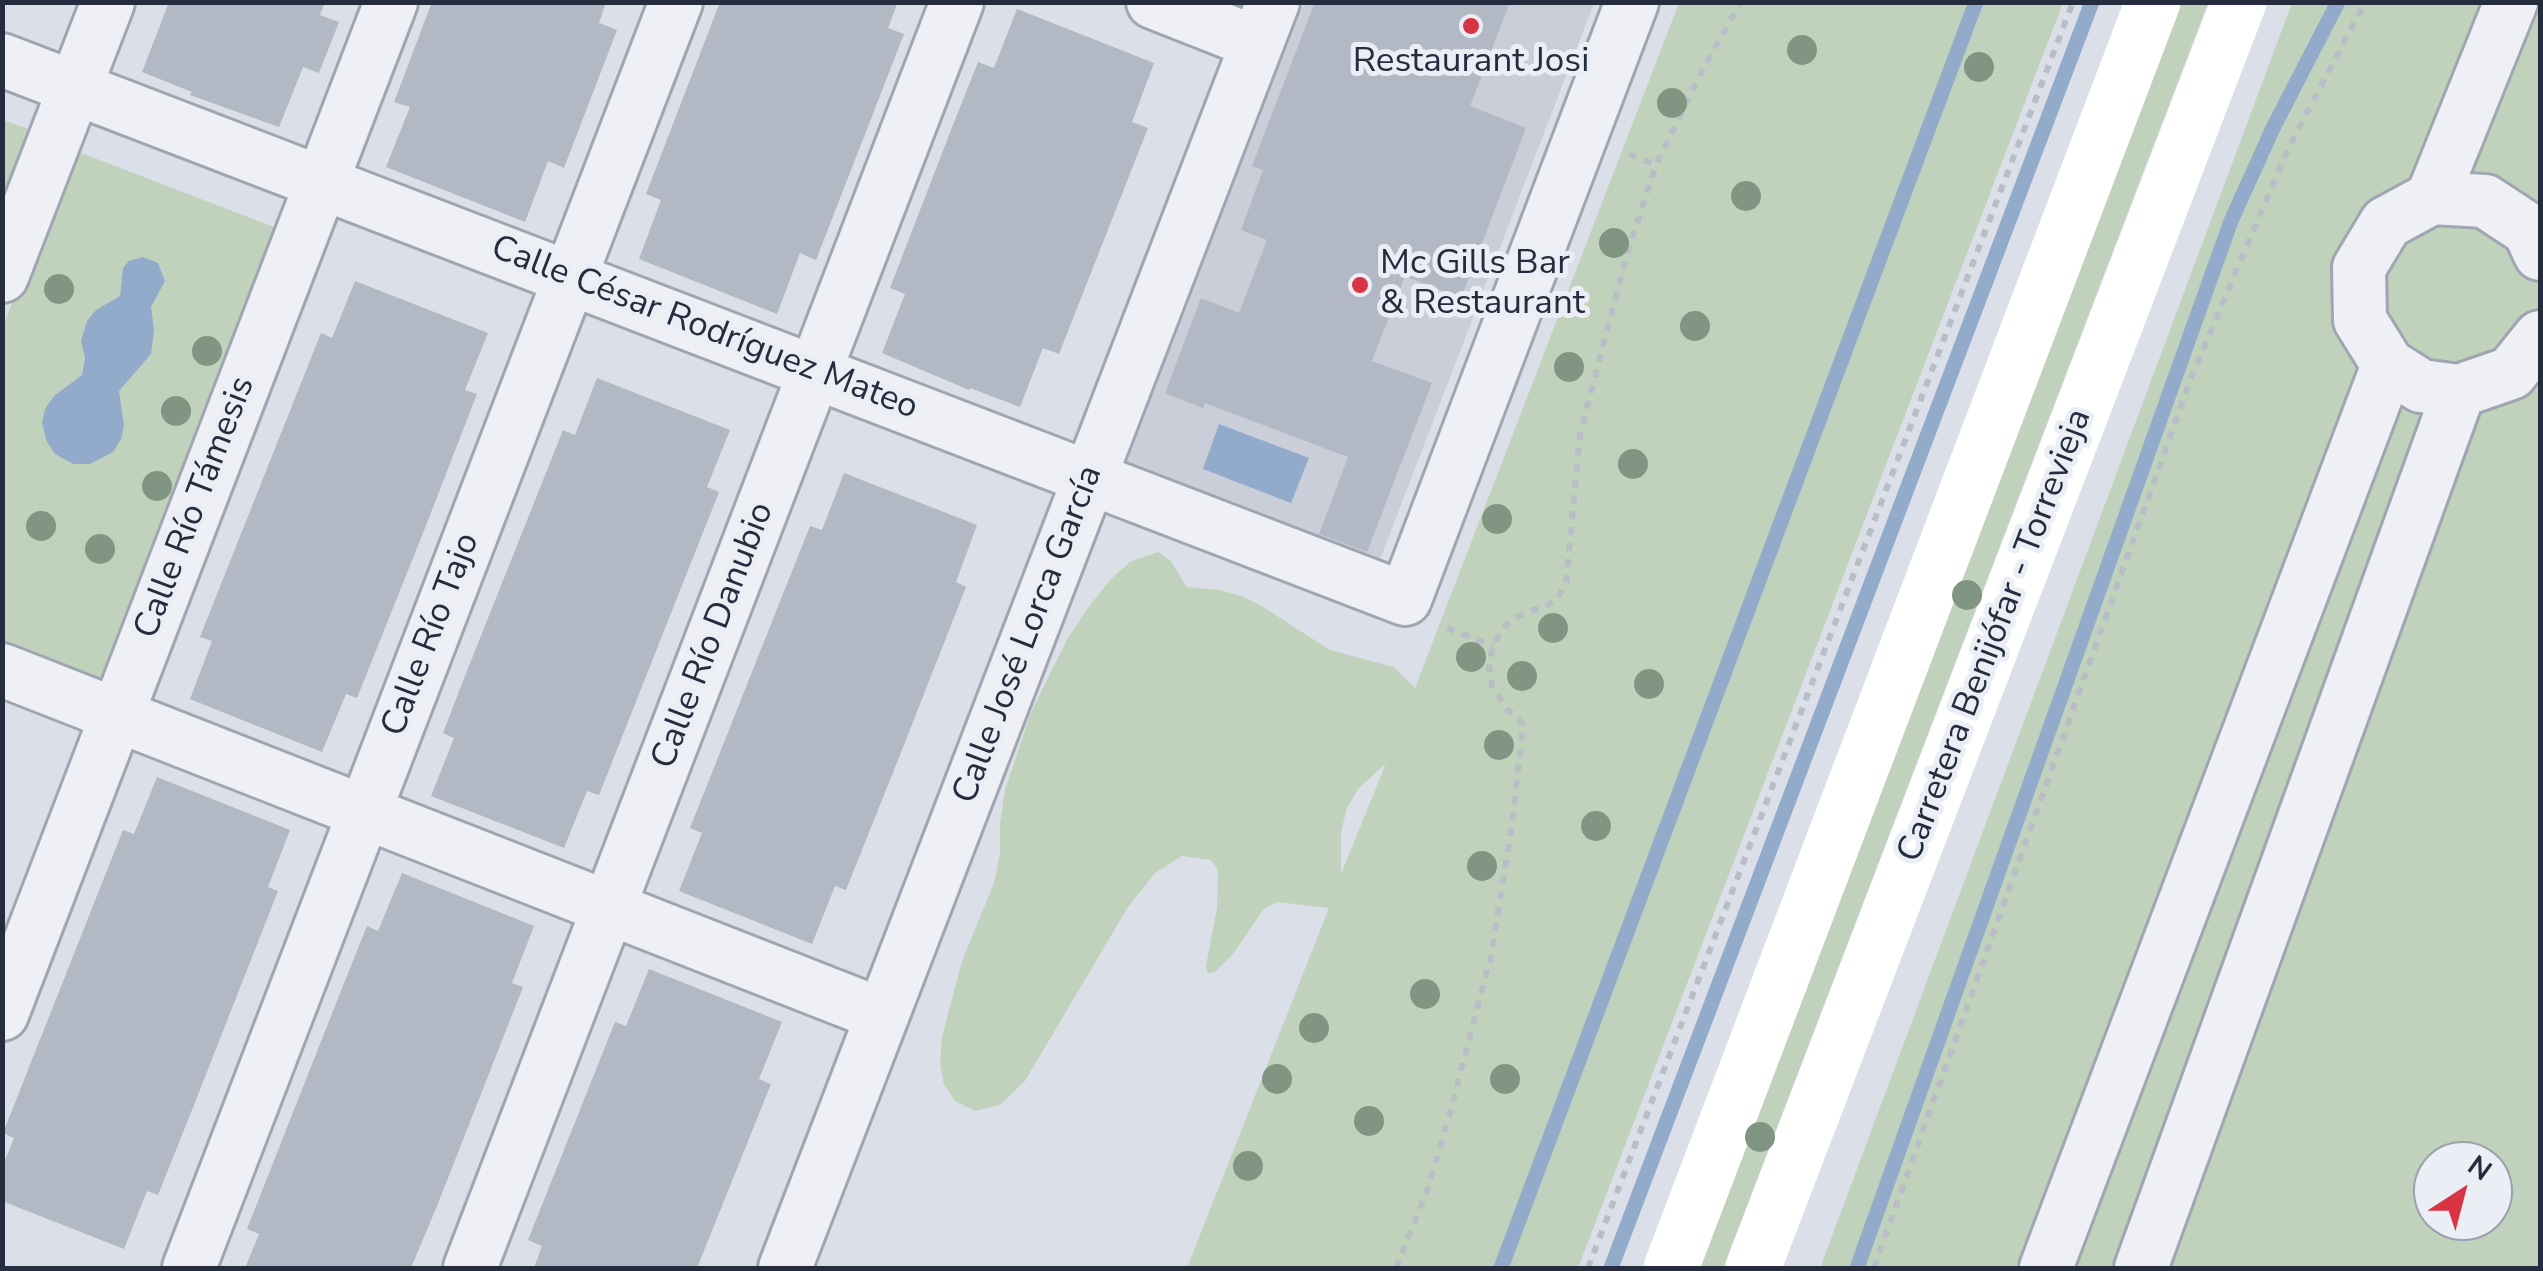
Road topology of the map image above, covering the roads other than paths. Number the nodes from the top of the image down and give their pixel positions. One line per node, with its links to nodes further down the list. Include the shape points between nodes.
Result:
1 (108, 2): 12 (street)
2 (391, 2): 13 (street, Calle Río Támesis)
3 (676, 2): 17 (street, Calle Río Tajo)
4 (957, 2): 20 (street, Calle Río Danubio)
5 (1152, 2): 10 (street)
6 (1632, 2): 22 (street, Calle César Rodríguez Mateo, via 1405,598)
7 (2153, 2): 32 (main road)
8 (2238, 2): 33 (main road, Carretera Benijófar - Torrevieja)
9 (2510, 2): 14 (street)
10 (1265, 23): 22 (street, Calle José Lorca García)
11 (2, 60): 12 (street, Calle César Rodríguez Mateo)
12 (76, 88): 13 (street, Calle César Rodríguez Mateo); 16 (street)
13 (322, 183): 17 (street, Calle César Rodríguez Mateo); 24 (street, Calle Río Támesis)
14 (2432, 198): 15 (street, via 2485,200); 19 (street, via 2386,223 2359,268 2360,320)
15 (2537, 228)
16 (2, 276)
17 (570, 278): 20 (street, Calle César Rodríguez Mateo); 25 (street, Calle Río Tajo)
18 (2540, 337): 21 (street, via 2511,373)
19 (2388, 365): 21 (street, via 2421,386); 34 (street)
20 (815, 372): 22 (street, Calle César Rodríguez Mateo); 26 (street, Calle Río Danubio)
21 (2460, 392): 35 (street)
22 (1090, 478): 28 (street, Calle José Lorca García)
23 (2, 670): 24 (street)
24 (117, 715): 25 (street); 27 (street, Calle Río Támesis)
25 (364, 812): 26 (street); 29 (street, Calle Río Tajo)
26 (609, 907): 28 (street); 30 (street, Calle Río Danubio)
27 (2, 1014)
28 (882, 1015): 31 (street, Calle José Lorca García)
29 (188, 1268)
30 (470, 1268)
31 (784, 1268)
32 (1671, 1268)
33 (1753, 1268)
34 (2046, 1268)
35 (2141, 1268)

